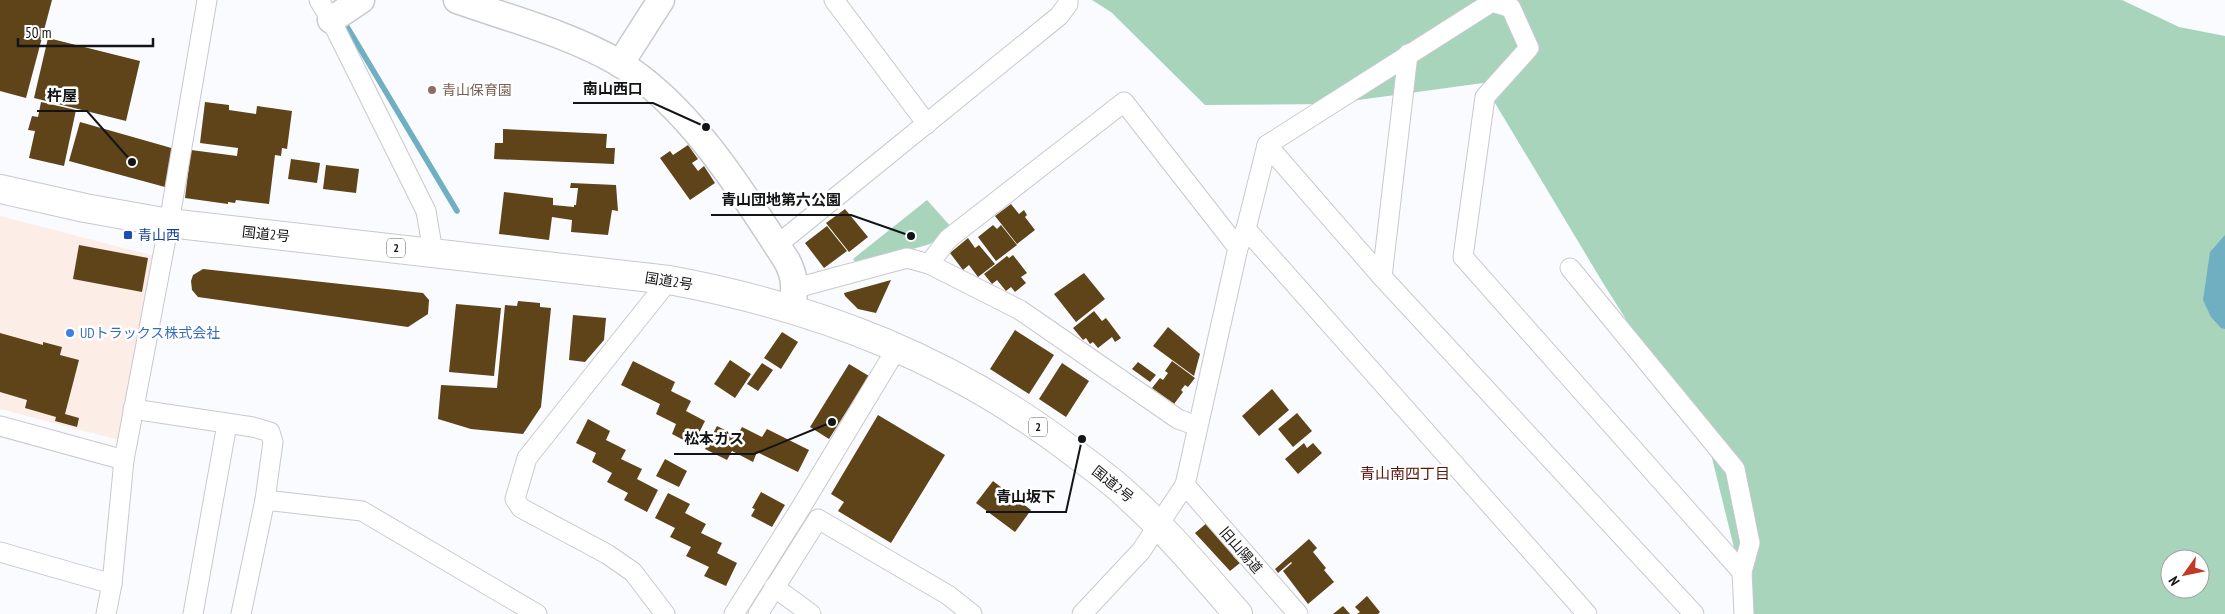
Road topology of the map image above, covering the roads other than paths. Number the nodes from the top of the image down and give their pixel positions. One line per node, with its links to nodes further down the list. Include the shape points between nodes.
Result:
1 (207, 0): 13 (street)
2 (361, 0): 7 (street)
3 (457, 0): 9 (street, via 577,42)
4 (661, 0): 9 (street)
5 (834, 0): 10 (street)
6 (1068, 0): 10 (street, via 1059,16)
7 (325, 10): 17 (street, via 426,211)
8 (1408, 54): 11 (street); 20 (street); 33 (street, via 1492,2 1511,8 1529,48 1485,97 1463,258)
9 (620, 64): 15 (street, via 657,92 700,136)
10 (927, 124): 15 (street)
11 (1267, 145): 14 (street); 20 (street)
12 (0, 189): 13 (highway, 国道2号 / 2)
13 (169, 223): 17 (highway, 国道2号 / 2); 24 (street)
14 (1246, 229): 16 (street); 48 (street)
15 (777, 245): 22 (street, via 792,271)
16 (1238, 248): 18 (street, via 1124,102 948,239); 27 (street)
17 (433, 252): 21 (highway, 国道2号 / 2)
18 (929, 264): 22 (street, via 906,258); 27 (street, via 1020,310 1178,419)
19 (1570, 268): 33 (street, via 1735,469 1750,543)
20 (1382, 277): 49 (street)
21 (669, 280): 22 (highway, 国道2号 / 2); 40 (street, via 527,458 515,498 521,508 607,554 633,572)
22 (794, 298): 23 (highway, 国道2号 / 2)
23 (897, 348): 31 (highway, 国道2号 / 2, via 1000,401 1129,496); 41 (street)
24 (133, 409): 25 (street); 28 (street)
25 (227, 424): 30 (street, via 270,432 273,442); 37 (street)
26 (0, 426): 28 (street)
27 (1197, 426): 29 (street)
28 (124, 460): 34 (street)
29 (1185, 485): 31 (street); 47 (street, 旧山陽道)
30 (265, 500): 38 (street); 39 (street, via 362,511)
31 (1159, 525): 45 (street, via 1141,550); 46 (highway, 国道2号 / 2)
32 (0, 552): 34 (street)
33 (1742, 572): 50 (street)
34 (112, 584): 36 (street)
35 (774, 587): 42 (street); 43 (street); 44 (street, via 818,519 948,594)
36 (106, 614)
37 (193, 614)
38 (241, 614)
39 (537, 614)
40 (665, 614)
41 (734, 614)
42 (758, 614)
43 (811, 614)
44 (972, 614)
45 (1082, 614)
46 (1238, 614)
47 (1298, 614)
48 (1587, 614)
49 (1694, 614)
50 (1744, 614)

